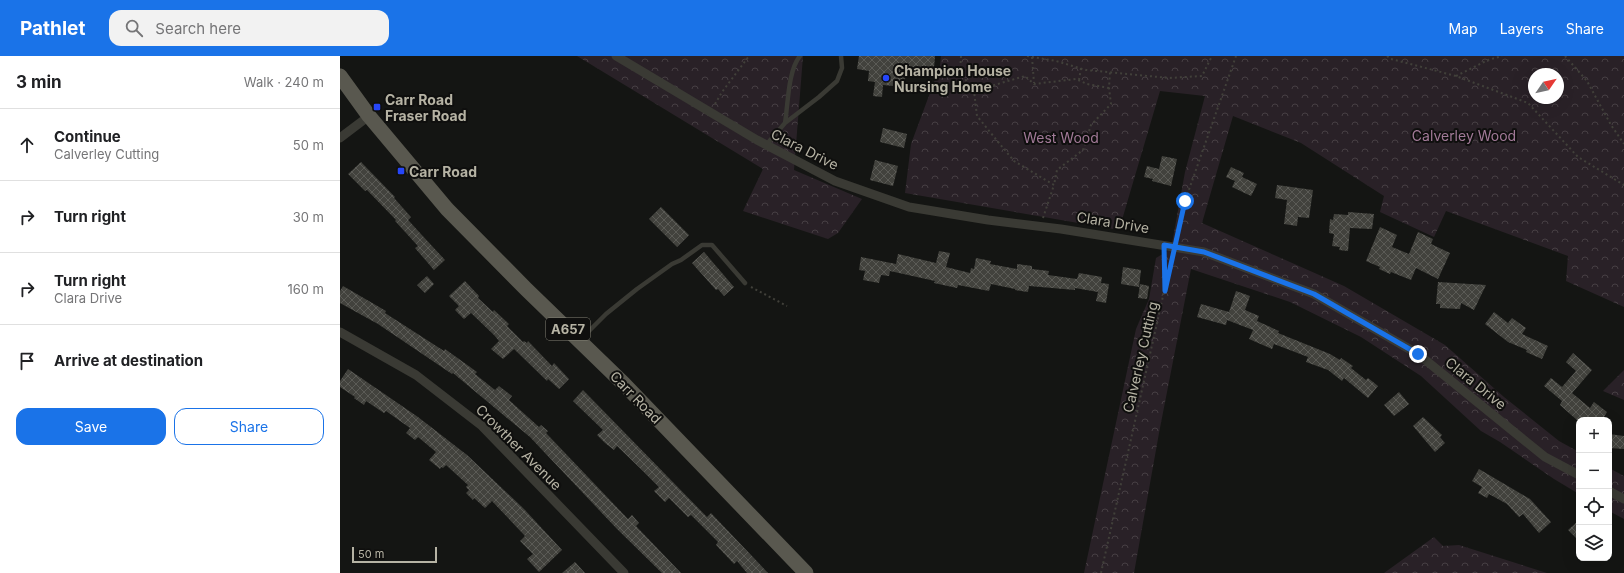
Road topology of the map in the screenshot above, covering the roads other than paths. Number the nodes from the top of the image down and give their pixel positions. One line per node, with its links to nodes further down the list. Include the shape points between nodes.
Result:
1 (616, 56): 8 (street, Clara Drive)
2 (800, 56): 6 (lane, via 791,79)
3 (841, 56): 6 (lane, via 842,68 837,81)
4 (340, 76): 5 (main road, Carr Road / A657)
5 (369, 116): 7 (street); 11 (main road, Carr Road / A657, via 447,209)
6 (785, 123): 8 (lane)
7 (340, 138)
8 (766, 145): 12 (street, Clara Drive, via 835,181 909,207 1204,252 1314,294 1418,354 1545,457)
9 (745, 283): 11 (lane, via 712,245 702,245 637,289)
10 (340, 332): 15 (street, Crowther Avenue, via 416,375 482,426)
11 (579, 340): 16 (main road, Carr Road / A657)
12 (1576, 473)
13 (1612, 493): 14 (street)
14 (1624, 499)
15 (624, 573)
16 (806, 573)

